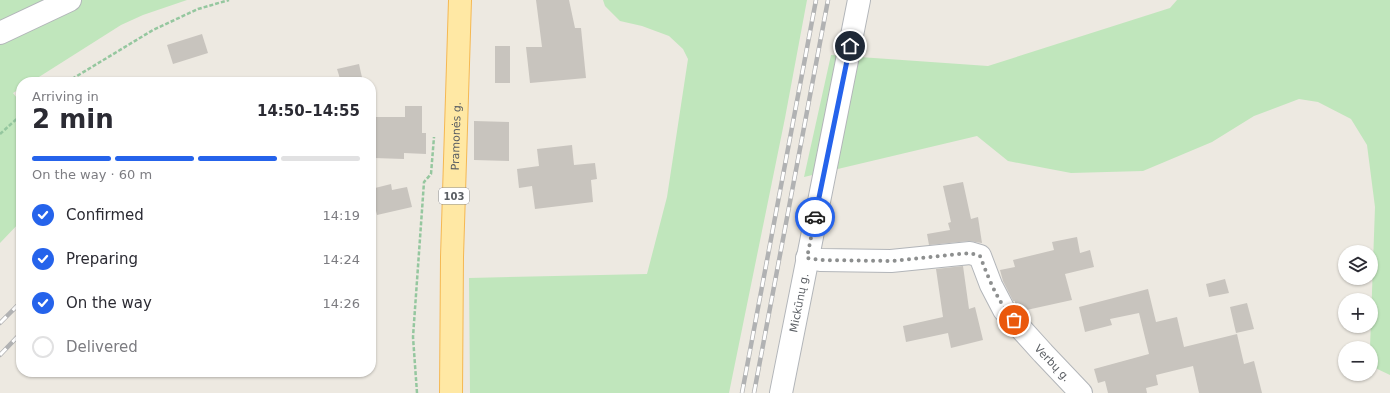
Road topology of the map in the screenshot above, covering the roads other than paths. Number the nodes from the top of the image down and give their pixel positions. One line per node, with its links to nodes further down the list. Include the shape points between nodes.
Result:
1 (70, 0): 4 (street)
2 (460, 0): 6 (main road, Pramonės g. / 103, via 452,257)
3 (859, 0): 5 (street, Mickūnų g.)
4 (0, 33)
5 (807, 258): 7 (street, Mickūnų g.); 8 (street, Verbų g., via 891,261 970,253 980,256 1004,310)
6 (451, 393)
7 (781, 393)
8 (1081, 393)

